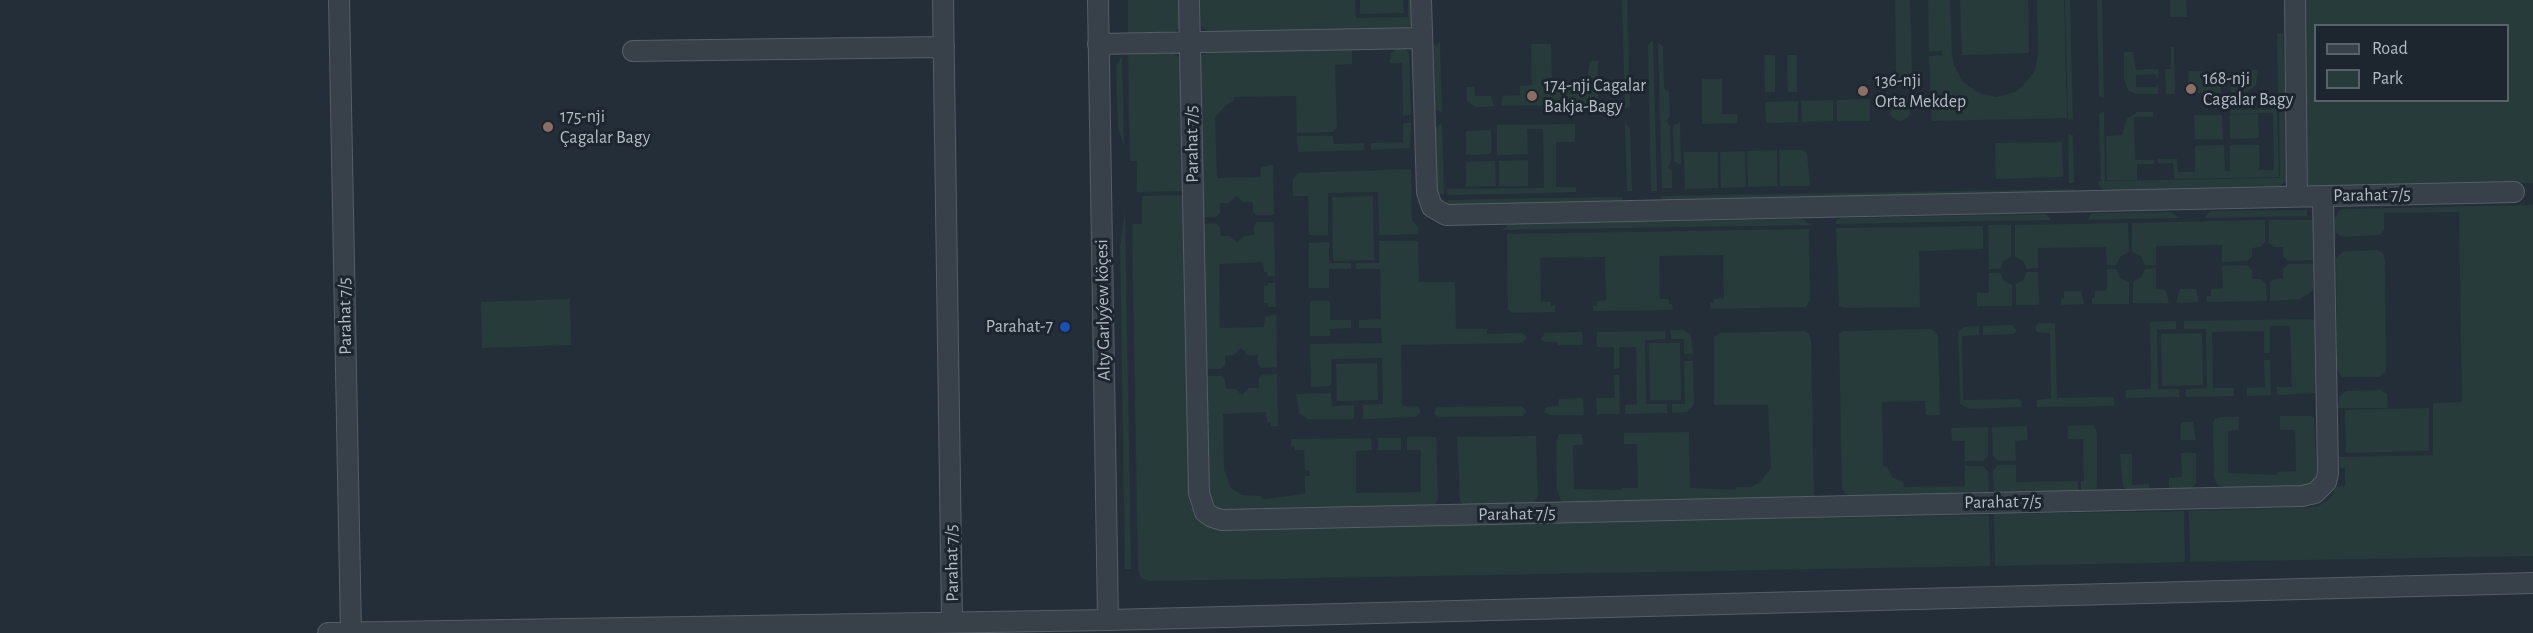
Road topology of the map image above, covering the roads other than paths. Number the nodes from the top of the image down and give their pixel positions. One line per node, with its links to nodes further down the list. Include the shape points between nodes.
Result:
1 (339, 0): 19 (street, Parahat 7/5)
2 (943, 0): 10 (street, Parahat 7/5)
3 (1098, 0): 9 (street, Alty Garlyýew köçesi)
4 (1189, 0): 8 (street, Parahat 7/5)
5 (1421, 0): 7 (street, Parahat 7/5)
6 (2295, 0): 13 (street)
7 (1422, 38): 8 (street); 13 (street, Parahat 7/5, via 1426,192 1435,211 1446,215)
8 (1190, 42): 9 (street); 14 (street, Parahat 7/5, via 1198,493 1205,512 1230,521 2315,493 2326,482 2328,473)
9 (1098, 44): 16 (street, Alty Garlyýew köçesi)
10 (944, 47): 11 (street); 17 (street, Parahat 7/5)
11 (633, 51)
12 (2514, 192): 14 (street, Parahat 7/5)
13 (2297, 196): 14 (street, Parahat 7/5)
14 (2323, 196)
15 (2533, 583): 16 (street)
16 (1108, 621): 17 (street)
17 (952, 622): 19 (street)
18 (328, 633): 19 (street)
19 (351, 633)

